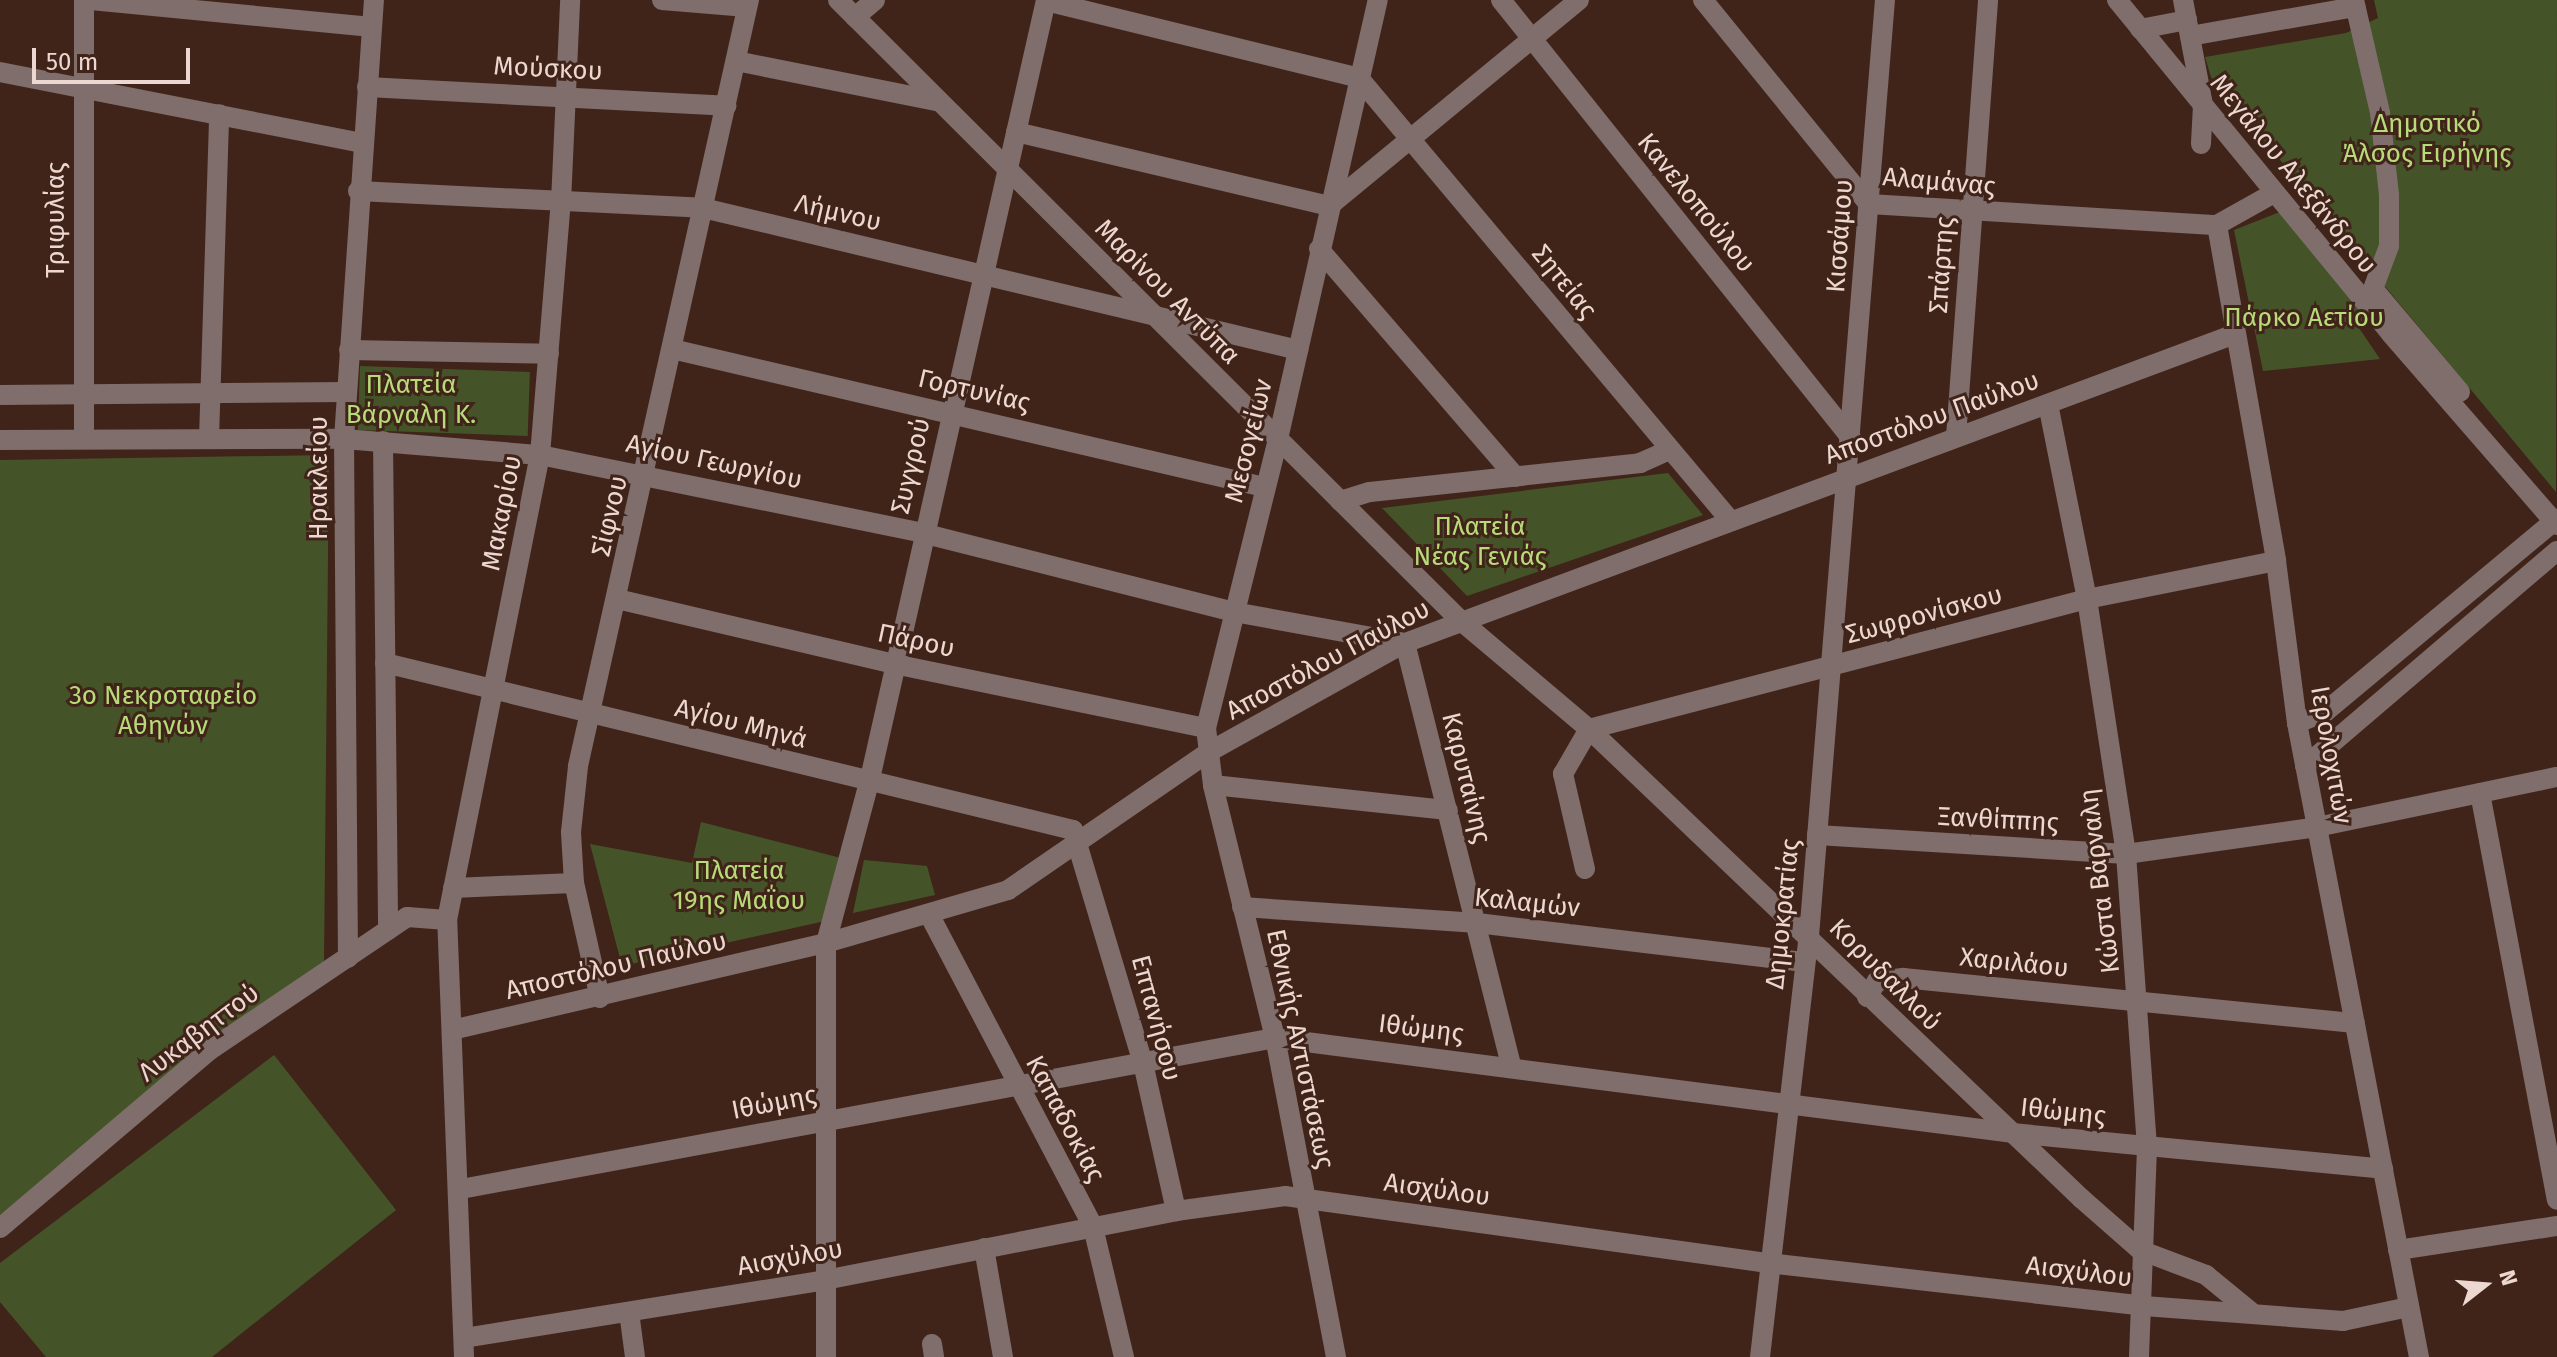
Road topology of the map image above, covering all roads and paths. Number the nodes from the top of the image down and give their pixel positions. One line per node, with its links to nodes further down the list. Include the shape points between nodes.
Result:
1 (84, 0): 26 (street, Τριφυλίας)
2 (91, 0): 20 (street)
3 (374, 0): 20 (street, Ηρακλείου)
4 (570, 0): 28 (street, Μακαρίου)
5 (662, 0): 17 (street)
6 (838, 0): 18 (street, Μαρίνου Αντύπα)
7 (875, 0): 18 (street)
8 (1046, 0): 25 (street); 33 (street, Συγγρού)
9 (1378, 0): 25 (street, Μεσογείων)
10 (1501, 0): 22 (street, Κανελοπούλου)
11 (1579, 0): 22 (street)
12 (1703, 0): 41 (street, Αλαμάνας)
13 (1885, 0): 41 (street, Κισσάμου)
14 (1988, 0): 44 (street, Σπάρτης)
15 (2117, 0): 21 (street, Μεγάλου Αλεξάνδρου)
16 (2355, 3): 19 (street); 48 (street, via 2380,113 2389,194 2389,246)
17 (748, 4): 23 (street, Σίφνου)
18 (855, 17): 29 (street, Μαρίνου Αντύπα)
19 (2187, 18): 21 (street); 30 (street)
20 (372, 27): 27 (street, Ηρακλείου)
21 (2140, 29): 30 (street, Μεγάλου Αλεξάνδρου)
22 (1533, 39): 34 (street); 63 (street, Κανελοπούλου)
23 (736, 61): 29 (street); 31 (street, Σίφνου)
24 (0, 72): 26 (street)
25 (1359, 78): 34 (street, Σητείας); 42 (street, Μεσογείων)
26 (82, 87): 32 (street); 55 (street, Τριφυλίας)
27 (367, 87): 28 (street, Μούσκου); 35 (street, Ηρακλείου)
28 (565, 95): 31 (street, Μούσκου); 40 (street, Μακαρίου)
29 (937, 101): 37 (street, Μαρίνου Αντύπα)
30 (2203, 105): 36 (street); 39 (street, Μεγάλου Αλεξάνδρου)
31 (726, 106): 43 (street, Σίφνου)
32 (219, 114): 35 (street); 57 (street)
33 (1016, 132): 37 (street, Συγγρού); 42 (street)
34 (1415, 140): 42 (street); 70 (street, Σητείας)
35 (362, 143): 38 (street, Ηρακλείου)
36 (2201, 144)
37 (1008, 171): 47 (street, Συγγρού); 49 (street, Μαρίνου Αντύπα)
38 (358, 191): 40 (street, Λήμνου); 52 (street, Ηρακλείου)
39 (2274, 193): 45 (street); 48 (street, Μεγάλου Αλεξάνδρου)
40 (561, 202): 43 (street, Λήμνου); 54 (street, Μακαρίου)
41 (1869, 204): 44 (street, Αλαμάνας); 63 (street, Κισσάμου)
42 (1329, 206): 46 (street, Μεσογείων)
43 (703, 208): 47 (street, Λήμνου); 51 (street, Σίφνου)
44 (1971, 211): 45 (street, Αλαμάνας); 62 (street, Σπάρτης)
45 (2217, 225): 50 (street, Ιερολοχιτών)
46 (1319, 249): 53 (street, Μεσογείων); 74 (street)
47 (983, 275): 49 (street, Λήμνου); 60 (street, Συγγρού)
48 (2371, 298): 61 (street); 78 (street, Μεγάλου Αλεξάνδρου)
49 (1151, 312): 53 (street, Λήμνου); 67 (street, Μαρίνου Αντύπα)
50 (2235, 334): 59 (street, Αποστόλου Παύλου); 81 (street, Ιερολοχιτών)
51 (672, 349): 60 (street, Γορτυνίας); 72 (street, Σίφνου)
52 (349, 350): 54 (street); 56 (street, Ηρακλείου)
53 (1298, 350): 67 (street, Μεσογείων)
54 (549, 354): 71 (street, Μακαρίου)
55 (82, 391): 57 (street); 58 (street); 64 (street, Τριφυλίας)
56 (346, 392): 57 (street); 66 (street, Ηρακλείου)
57 (210, 393): 65 (street)
58 (0, 395)
59 (2048, 404): 62 (street, Αποστόλου Παύλου); 83 (street, Κώστα Βάρναλη)
60 (951, 412): 75 (street, Γορτυνίας); 79 (street, Συγγρού)
61 (2490, 428)
62 (1956, 437): 73 (street, Αποστόλου Παύλου)
63 (1851, 438): 73 (street, Κισσάμου)
64 (84, 439): 65 (street, Αγίου Γεωργίου); 68 (street, Αγίου Γεωργίου)
65 (209, 439): 66 (street, Αγίου Γεωργίου)
66 (344, 439): 69 (street, Αγίου Γεωργίου); 116 (street, Ηρακλείου)
67 (1278, 439): 75 (street, Μεσογείων); 76 (street, Μαρίνου Αντύπα)
68 (0, 440)
69 (383, 441): 71 (street, Αγίου Γεωργίου); 87 (street)
70 (1667, 451): 74 (street, via 1640,463); 77 (street, Σητείας)
71 (540, 455): 72 (street, Αγίου Γεωργίου); 90 (street, Μακαρίου)
72 (647, 473): 79 (street, Αγίου Γεωργίου); 82 (street, Σίφνου)
73 (1848, 476): 77 (street, Αποστόλου Παύλου); 89 (street, Δημοκρατίας)
74 (1516, 477): 76 (street, via 1370,492)
75 (1264, 487): 84 (street, Μεσογείων)
76 (1340, 501): 85 (street, Μαρίνου Αντύπα)
77 (1729, 519): 85 (street, Αποστόλου Παύλου)
78 (2556, 522): 92 (street, via 2325,712)
79 (922, 533): 84 (street, Αγίου Γεωργίου); 88 (street, Συγγρού)
80 (2557, 551): 96 (street)
81 (2276, 561): 83 (street, Σωφρονίσκου); 92 (street, Ιερολοχιτών)
82 (617, 599): 88 (street, Πάρου); 91 (street, Σίφνου)
83 (2087, 599): 89 (street, Σωφρονίσκου); 105 (street, Κώστα Βάρναλη)
84 (1234, 612): 86 (street, Αγίου Γεωργίου); 93 (street, Μεσογείων)
85 (1460, 620): 86 (street, Αποστόλου Παύλου); 94 (street, Κορυδαλλού)
86 (1405, 643): 95 (street, Αποστόλου Παύλου); 101 (street, Καρυταίνης)
87 (385, 663): 90 (street, Αγίου Μηνά); 113 (street)
88 (894, 664): 93 (street, Πάρου); 98 (street, Συγγρού)
89 (1831, 666): 94 (street, Σωφρονίσκου); 103 (street, Δημοκρατίας)
90 (495, 690): 91 (street, Αγίου Μηνά); 108 (street, Μακαρίου)
91 (591, 714): 98 (street, Αγίου Μηνά); 107 (street, Σίφνου, via 578,766 571,832)
92 (2297, 723): 96 (street, Ιερολοχιτών)
93 (1206, 728): 95 (street, Μεσογείων)
94 (1589, 729): 106 (street, via 1563,774); 114 (street, Κορυδαλλού)
95 (1207, 753): 99 (street, Εθνικής Αντιστάσεως); 104 (street, Αποστόλου Παύλου)
96 (2305, 766): 102 (street, Ιερολοχιτών)
97 (2557, 777): 100 (street, Ξανθίππης)
98 (869, 783): 104 (street, Αγίου Μηνά, via 1073,830); 115 (street, Συγγρού)
99 (1213, 785): 101 (street); 109 (street, Εθνικής Αντιστάσεως)
100 (2480, 793): 102 (street, Ξανθίππης); 134 (street)
101 (1448, 810): 112 (street, Καρυταίνης)
102 (2317, 827): 105 (street, Ξανθίππης); 121 (street, Ιερολοχιτών)
103 (1817, 835): 105 (street, Ξανθίππης); 114 (street, Δημοκρατίας)
104 (1080, 840): 110 (street, Αποστόλου Παύλου, via 1008,890); 124 (street, Επτανήσου)
105 (2126, 854): 120 (street, Κώστα Βάρναλη)
106 (1585, 869)
107 (574, 883): 108 (street); 119 (street, Σίφνου)
108 (453, 888): 111 (street, Μακαρίου)
109 (1242, 907): 112 (street, Καλαμών); 123 (street, Εθνικής Αντιστάσεως)
110 (930, 916): 115 (street, Αποστόλου Παύλου); 126 (street, Καπαδοκίας)
111 (447, 920): 113 (street, Λυκαβηττού, via 407,917); 122 (street, Μακαρίου)
112 (1477, 923): 117 (street, Καλαμών); 125 (street, Καρυταίνης)
113 (388, 930): 116 (street, Λυκαβηττού)
114 (1809, 936): 117 (street, Δημοκρατίας); 118 (street, Κορυδαλλού)
115 (826, 943): 119 (street, Αποστόλου Παύλου); 128 (street, Συγγρού)
116 (348, 958): 138 (street, Λυκαβηττού, via 210,1050)
117 (1805, 962): 127 (street, Δημοκρατίας)
118 (1867, 997): 120 (street, Χαριλάου, via 1877,981 1903,978); 129 (street, Κορυδαλλού)
119 (600, 998): 122 (street, Αποστόλου Παύλου)
120 (2140, 1003): 121 (street, Χαριλάου); 130 (street, Κώστα Βάρναλη)
121 (2355, 1023): 131 (street, Ιερολοχιτών)
122 (456, 1029): 132 (street, Μακαρίου)
123 (1275, 1038): 124 (street, Ιθώμης); 125 (street, Ιθώμης); 133 (street, Εθνικής Αντιστάσεως)
124 (1143, 1063): 126 (street, Ιθώμης); 135 (street, Επτανήσου)
125 (1511, 1066): 127 (street, Ιθώμης)
126 (1019, 1088): 128 (street, Ιθώμης); 137 (street, Καπαδοκίας)
127 (1788, 1102): 129 (street, Ιθώμης); 142 (street, Δημοκρατίας)
128 (827, 1119): 132 (street, Ιθώμης); 143 (street, Συγγρού)
129 (2012, 1133): 130 (street, Ιθώμης); 140 (street, Κορυδαλλού)
130 (2147, 1148): 131 (street, Ιθώμης); 140 (street, Κώστα Βάρναλη)
131 (2383, 1169): 141 (street, Ιερολοχιτών)
132 (461, 1189): 148 (street, Μακαρίου)
133 (1305, 1197): 135 (street, Αισχύλου); 142 (street, Αισχύλου); 153 (street, Εθνικής Αντιστάσεως)
134 (2557, 1200)
135 (1176, 1211): 137 (street, Αισχύλου)
136 (2557, 1226): 141 (street)
137 (1093, 1227): 139 (street, Αισχύλου); 152 (street, Καπαδοκίας)
138 (0, 1228)
139 (984, 1248): 143 (street, Αισχύλου); 151 (street)
140 (2140, 1250): 144 (street, Κώστα Βάρναλη); 147 (street, Κορυδαλλού, via 2206,1275)
141 (2398, 1250): 145 (street, Ιερολοχιτών)
142 (1768, 1263): 144 (street, Αισχύλου); 154 (street, Δημοκρατίας)
143 (825, 1280): 146 (street, Αισχύλου); 150 (street, Συγγρού)
144 (2144, 1306): 147 (street, Αισχύλου); 155 (street, Κώστα Βάρναλη)
145 (2409, 1307): 147 (street, Αισχύλου, via 2343,1321); 156 (street, Ιερολοχιτών)
146 (629, 1312): 148 (street, Αισχύλου); 149 (street)
147 (2251, 1312)
148 (464, 1347)
149 (635, 1357)
150 (826, 1357)
151 (1003, 1357)
152 (1124, 1357)
153 (1336, 1357)
154 (1760, 1357)
155 (2139, 1357)
156 (2419, 1357)

